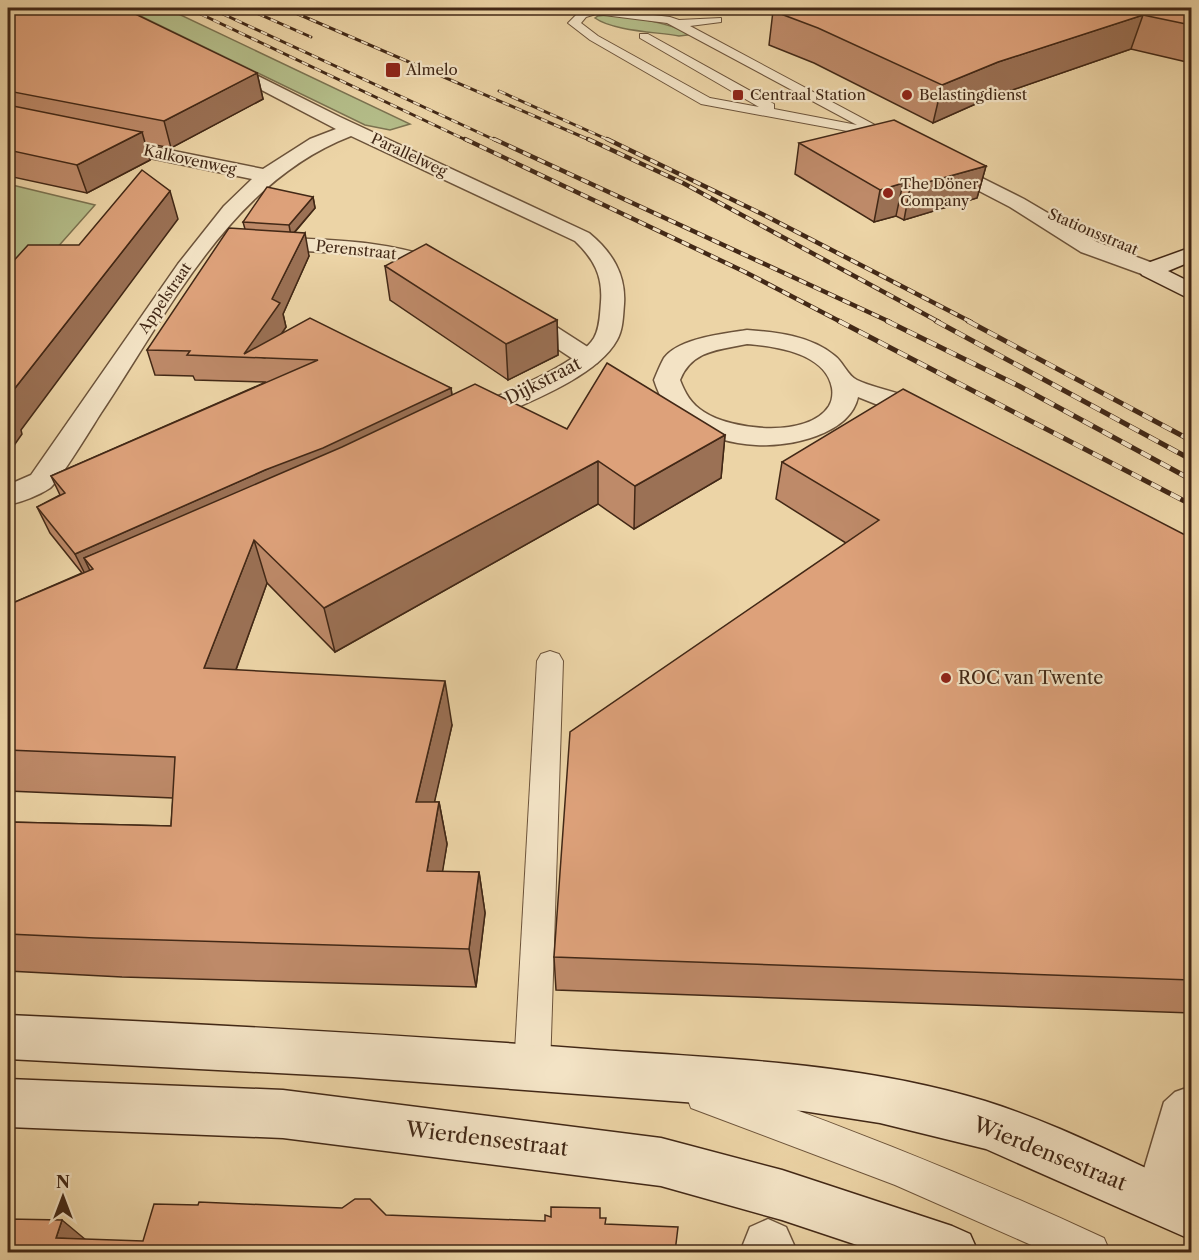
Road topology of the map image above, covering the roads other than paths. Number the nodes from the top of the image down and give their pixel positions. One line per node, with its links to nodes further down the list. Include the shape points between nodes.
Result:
1 (717, 20): 2 (lane)
2 (678, 24): 4 (lane); 6 (lane, via 606,11 588,13 574,23 689,94 706,101)
3 (679, 41): 4 (lane); 6 (lane, via 639,36); 7 (lane)
4 (713, 44): 9 (lane)
5 (202, 52): 8 (street, Parallelweg)
6 (785, 116): 7 (lane)
7 (820, 122): 9 (lane)
8 (352, 129): 13 (street, Appelstraat, via 317,142); 20 (street, Parallelweg, via 582,237 598,251 611,275 612,315 604,340)
9 (882, 132): 11 (street)
10 (81, 138): 13 (street, Kalkovenweg)
11 (902, 143)
12 (923, 154): 16 (street, Stationsstraat, via 1017,203 1089,247)
13 (267, 176): 14 (street, Appelstraat)
14 (203, 241): 17 (street, Perenstraat, via 373,249 411,256); 24 (street, Appelstraat, via 41,481)
15 (1191, 253): 16 (street)
16 (1159, 267): 18 (street, Stationsstraat)
17 (460, 277)
18 (1189, 285)
19 (498, 300): 20 (street)
20 (588, 358): 23 (street, Dijkstraat)
21 (844, 384): 21 (street, via 838,372 810,350 747,337 705,343 688,350 675,360 666,384 680,410 696,421 716,430 757,437 789,435 828,421 840,410); 22 (street, via 905,405)
22 (949, 428)
23 (444, 431)
24 (8, 496)
25 (550, 661): 27 (lane)
26 (8, 1037): 27 (street, Wierdensestraat, via 353,1054)
27 (532, 1069): 28 (street, Wierdensestraat)
28 (654, 1078): 31 (street, Wierdensestraat, via 803,1088 880,1098 986,1125); 33 (lane, Wierdensestraat, via 862,1150)
29 (8, 1103): 32 (street, Wierdensestraat, via 283,1114 661,1162 782,1195)
30 (1191, 1109): 31 (street, Wierdensestraat, via 1181,1119)
31 (1176, 1207)
32 (952, 1252)
33 (1090, 1252)

